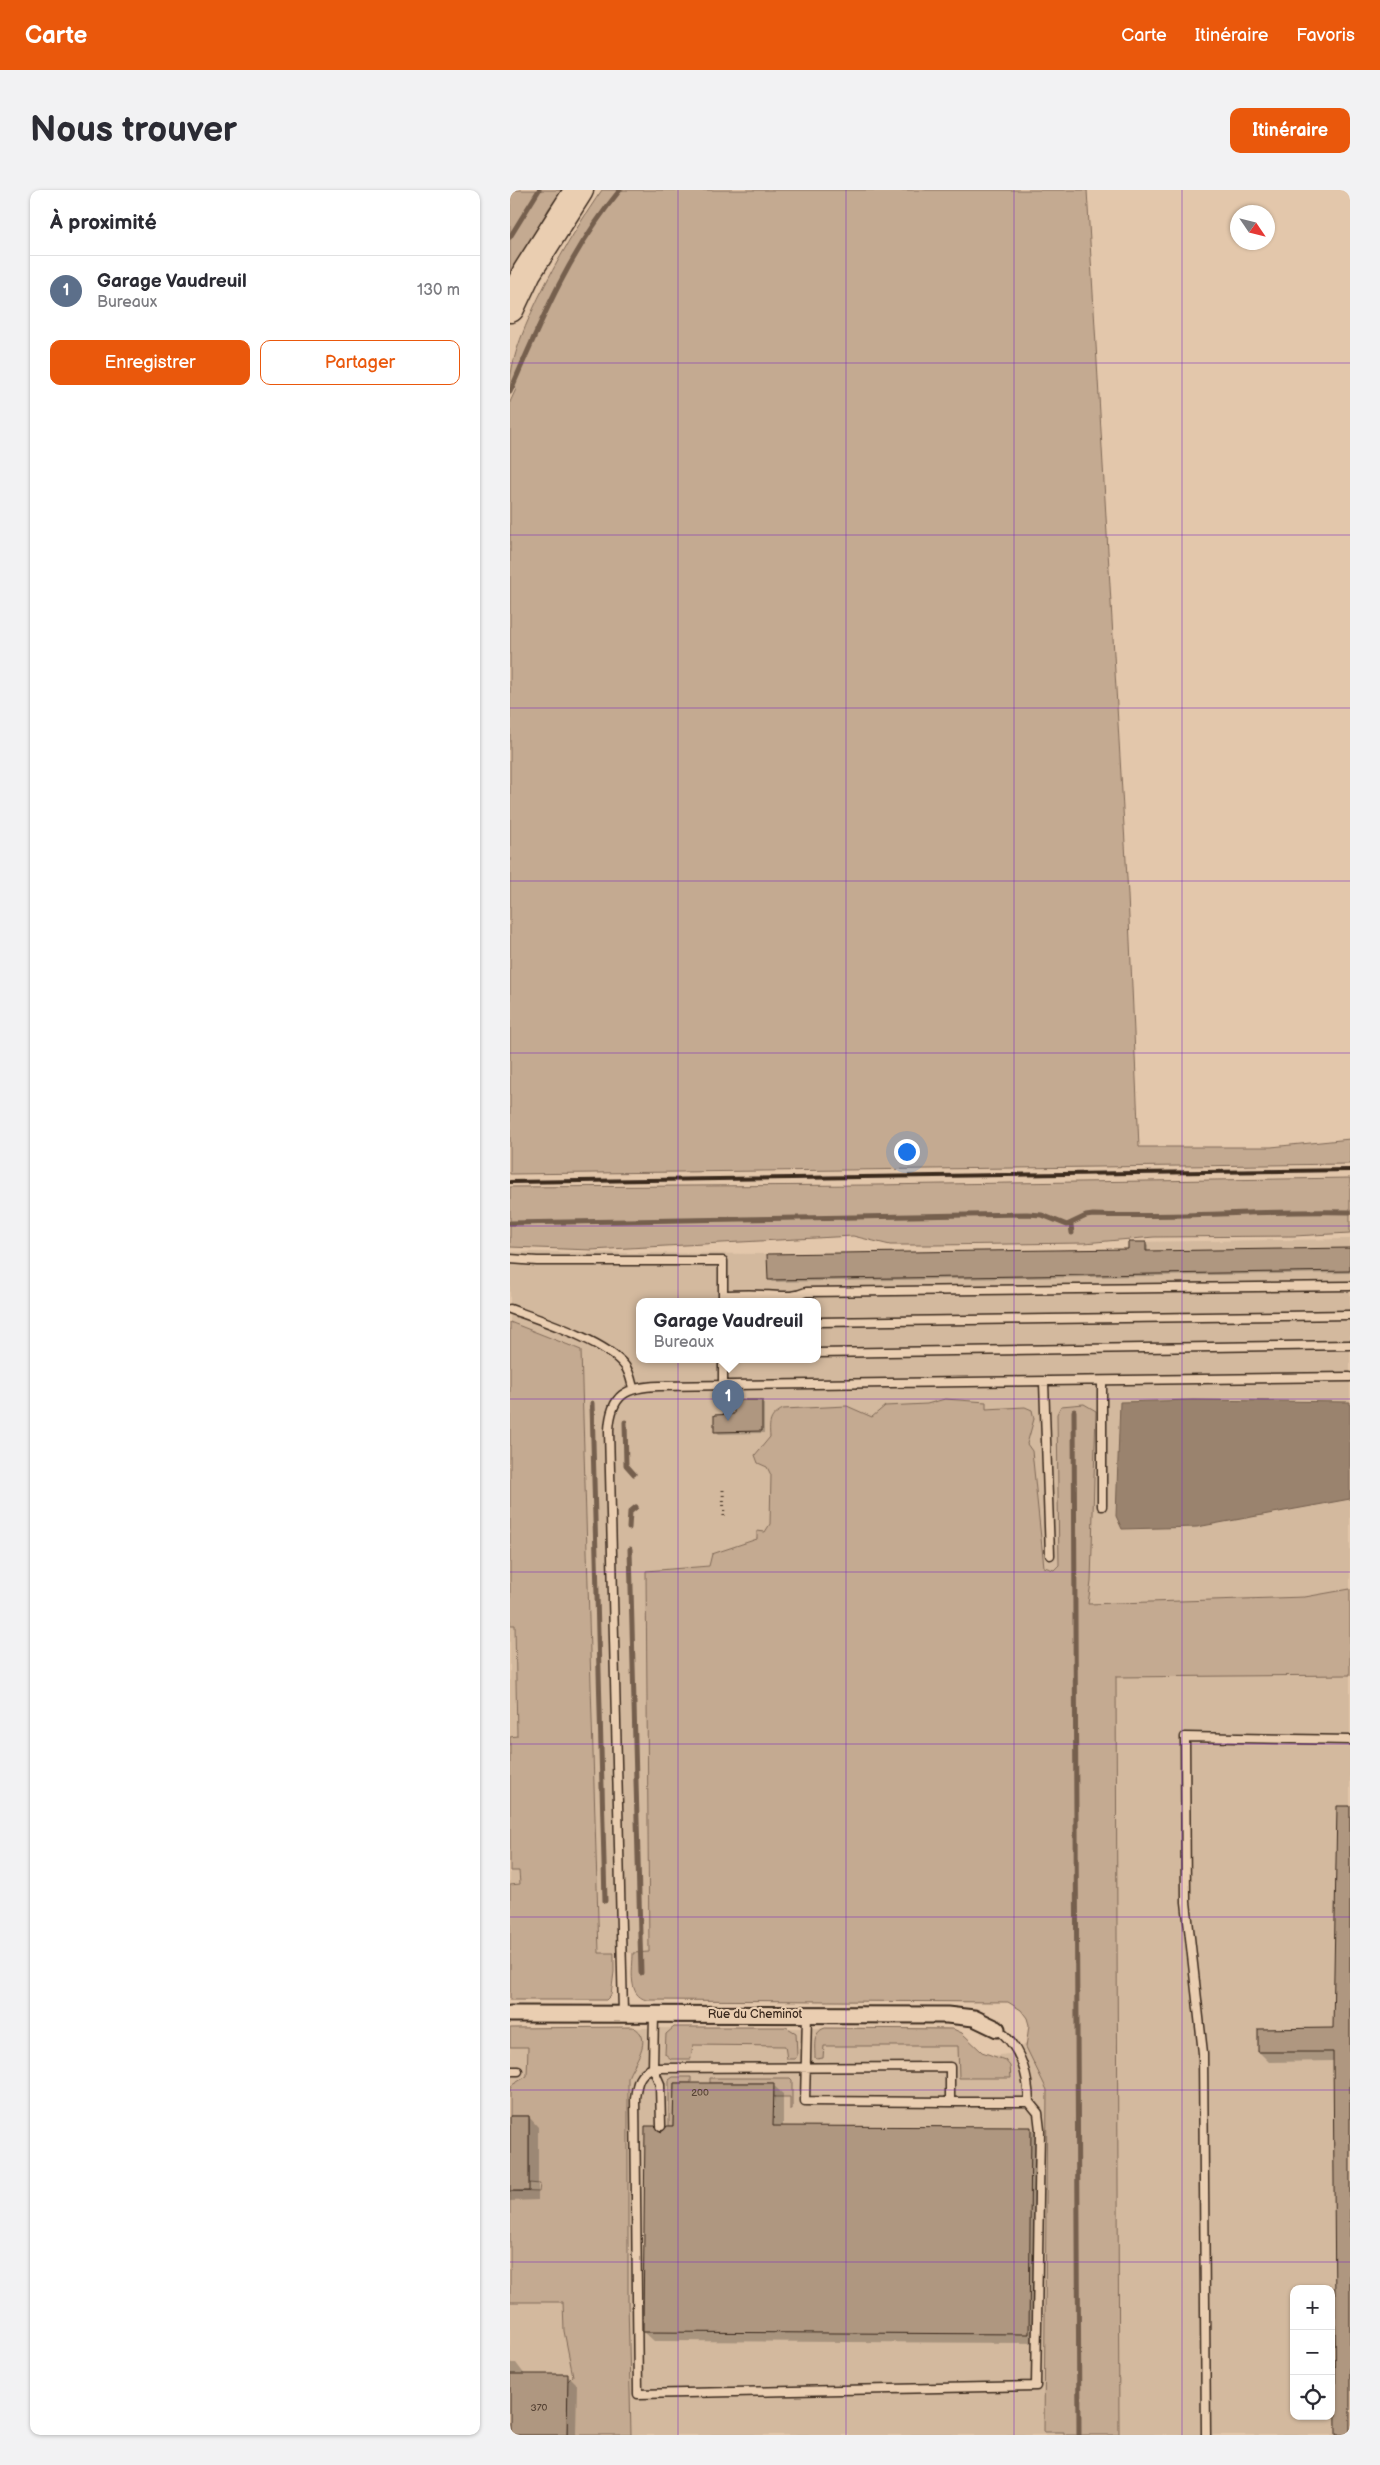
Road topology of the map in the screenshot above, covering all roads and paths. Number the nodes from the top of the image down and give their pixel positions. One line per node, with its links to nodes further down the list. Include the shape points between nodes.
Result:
1 (579, 190): 2 (highway, via 527,272)
2 (510, 308)
3 (510, 1259): 5 (lane, via 723,1261)
4 (1350, 1286): 5 (lane, via 806,1292 782,1298 766,1295)
5 (723, 1298)
6 (510, 1309): 16 (lane, via 613,1354 630,1373)
7 (1350, 1315): 8 (lane)
8 (821, 1322)
9 (1350, 1345): 10 (lane)
10 (821, 1353)
11 (723, 1363): 15 (lane)
12 (1350, 1377): 14 (lane)
13 (1044, 1382): 14 (lane); 15 (lane); 22 (lane)
14 (1102, 1382): 20 (lane)
15 (723, 1385): 16 (lane)
16 (633, 1388): 24 (lane, via 617,1400 612,1409 609,1430)
17 (730, 1400): 18 (path)
18 (730, 1414)
19 (723, 1490): 21 (path)
20 (1102, 1506)
21 (724, 1517)
22 (1050, 1555)
23 (1350, 1740): 34 (lane, via 1185,1737 1186,1902 1204,2053)
24 (623, 2013): 25 (street, Rue du Cheminot); 26 (street, Rue du Cheminot)
25 (510, 2014)
26 (654, 2014): 27 (street, Rue du Cheminot); 29 (lane)
27 (807, 2014): 28 (street, Rue du Cheminot, via 963,2017); 30 (lane)
28 (997, 2029): 32 (lane, via 1008,2038 1019,2056 1028,2084)
29 (654, 2068): 30 (lane); 32 (lane, via 644,2072 639,2079 636,2098 638,2394 1036,2386 1040,2130 1038,2113); 33 (lane, via 661,2088)
30 (805, 2068): 31 (lane, via 805,2101); 31 (lane, via 950,2067)
31 (950, 2102): 32 (lane)
32 (1029, 2102)
33 (661, 2126)
34 (1206, 2435)

